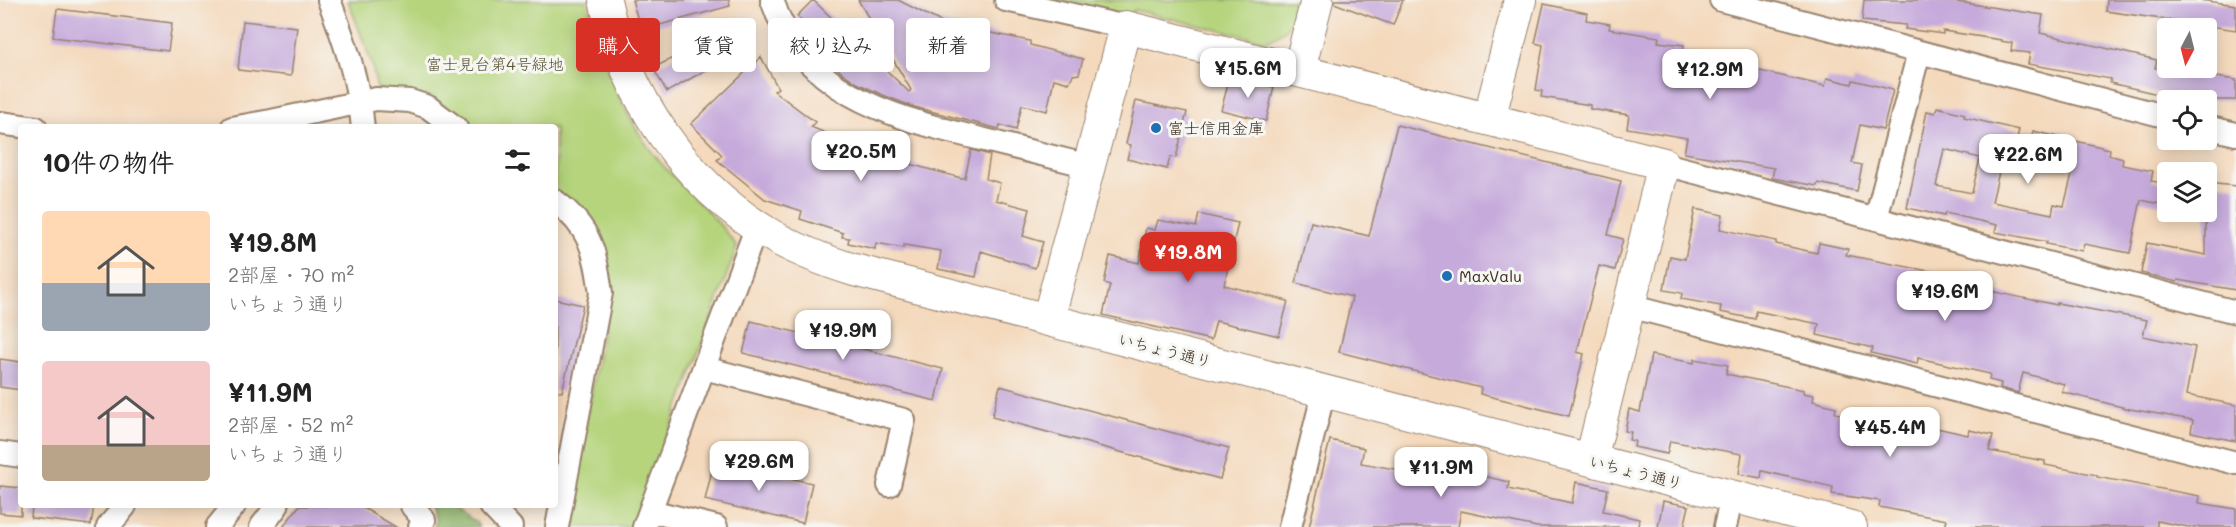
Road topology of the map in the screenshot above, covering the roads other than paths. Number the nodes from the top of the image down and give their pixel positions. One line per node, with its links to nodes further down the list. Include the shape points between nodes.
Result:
1 (329, 0): 11 (street, via 347,46)
2 (604, 0): 25 (street, いちょう通り, via 614,39 640,100 670,145 712,191)
3 (772, 0): 22 (street, via 788,37 803,57 829,82 865,104 908,121)
4 (1006, 0): 8 (street)
5 (1317, 0): 10 (street)
6 (1520, 0): 13 (street)
7 (1721, 0): 9 (street)
8 (1126, 27): 10 (street); 22 (street)
9 (1919, 52): 12 (street); 24 (street)
10 (1299, 70): 13 (street)
11 (361, 100): 15 (street); 16 (street); 17 (street, via 410,101 428,106)
12 (2157, 114)
13 (1488, 119): 21 (street)
14 (0, 123): 18 (street)
15 (271, 124)
16 (363, 124)
17 (451, 124)
18 (18, 126)
19 (2217, 130): 20 (street)
20 (2236, 134)
21 (1664, 164): 24 (street); 26 (street)
22 (1089, 166): 28 (street)
23 (558, 203): 48 (street, via 570,212 588,237 601,293)
24 (1876, 219): 27 (street)
25 (757, 226): 28 (street, いちょう通り, via 802,251 846,267); 29 (street)
26 (1629, 306): 33 (street); 34 (street)
27 (2236, 312)
28 (1048, 320): 30 (street, いちょう通り)
29 (704, 368): 35 (street, via 904,420); 42 (street)
30 (1324, 391): 33 (street, いちょう通り); 50 (street)
31 (0, 453): 32 (street)
32 (18, 456)
33 (1591, 460): 36 (street, いちょう通り)
34 (2236, 463)
35 (889, 485)
36 (1732, 496): 51 (street); 52 (street, いちょう通り)
37 (123, 508): 43 (street)
38 (232, 508): 44 (street)
39 (275, 508): 45 (street)
40 (414, 508): 46 (street, via 424,520)
41 (492, 508): 47 (street)
42 (647, 519): 49 (street)
43 (108, 527)
44 (217, 527)
45 (261, 527)
46 (420, 527)
47 (511, 527)
48 (557, 527)
49 (716, 527)
50 (1290, 527)
51 (1725, 527)
52 (1851, 527)

